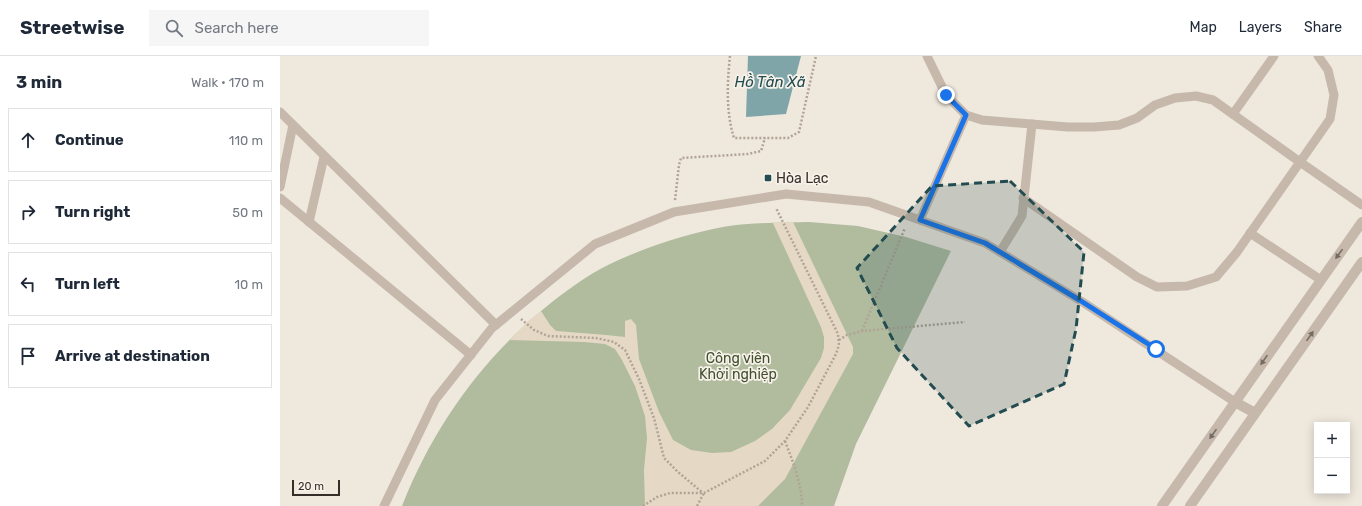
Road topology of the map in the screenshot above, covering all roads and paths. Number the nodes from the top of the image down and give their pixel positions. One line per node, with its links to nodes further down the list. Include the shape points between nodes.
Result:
1 (730, 56): 11 (path, via 730,125 734,138)
2 (816, 56): 11 (path, via 799,132 788,138)
3 (927, 56): 8 (lane, via 946,95)
4 (1274, 56): 7 (lane)
5 (1318, 56): 13 (lane, via 1328,70 1334,95 1330,119)
6 (280, 112): 10 (lane)
7 (1233, 114): 9 (lane, via 1213,100 1196,96 1175,98 1155,105 1137,118 1119,125 1068,127); 13 (lane)
8 (966, 115): 9 (lane, via 982,120); 21 (lane)
9 (1032, 124): 17 (lane)
10 (293, 125): 12 (lane); 14 (lane)
11 (765, 138): 19 (path, via 761,151 681,158)
12 (324, 157): 22 (lane); 30 (lane)
13 (1300, 162): 18 (lane); 24 (lane)
14 (280, 187)
15 (770, 196): 19 (lane); 20 (lane, via 786,194 869,202); 32 (path)
16 (280, 198): 22 (lane)
17 (1023, 198): 24 (lane, via 1137,277 1157,287 1188,286 1216,277); 25 (lane, via 1022,216)
18 (1362, 205)
19 (674, 212): 28 (lane, via 596,244)
20 (910, 216): 21 (lane); 31 (path)
21 (920, 220): 25 (lane, via 985,243)
22 (309, 222): 33 (lane)
23 (1362, 222): 27 (street, one-way to 27)
24 (1250, 233): 27 (lane)
25 (1000, 252): 34 (lane, via 1087,305)
26 (1362, 262): 35 (street, one-way to 26)
27 (1321, 280): 34 (street, one-way to 34)
28 (514, 310): 30 (lane); 37 (path, via 530,327 548,336 596,338 614,342 625,350 654,418 664,458)
29 (965, 322): 31 (path)
30 (496, 325): 33 (lane)
31 (862, 331): 32 (path)
32 (839, 340): 36 (path, via 836,354 808,407)
33 (471, 355): 38 (lane, via 435,400)
34 (1235, 402): 35 (street); 42 (street, one-way to 42)
35 (1255, 413): 43 (street)
36 (785, 441): 37 (path, via 765,461); 41 (path, via 799,482)
37 (704, 493): 39 (path, via 670,493 657,497); 40 (path)
38 (384, 506)
39 (643, 506)
40 (697, 506)
41 (802, 506)
42 (1162, 506)
43 (1190, 506)

